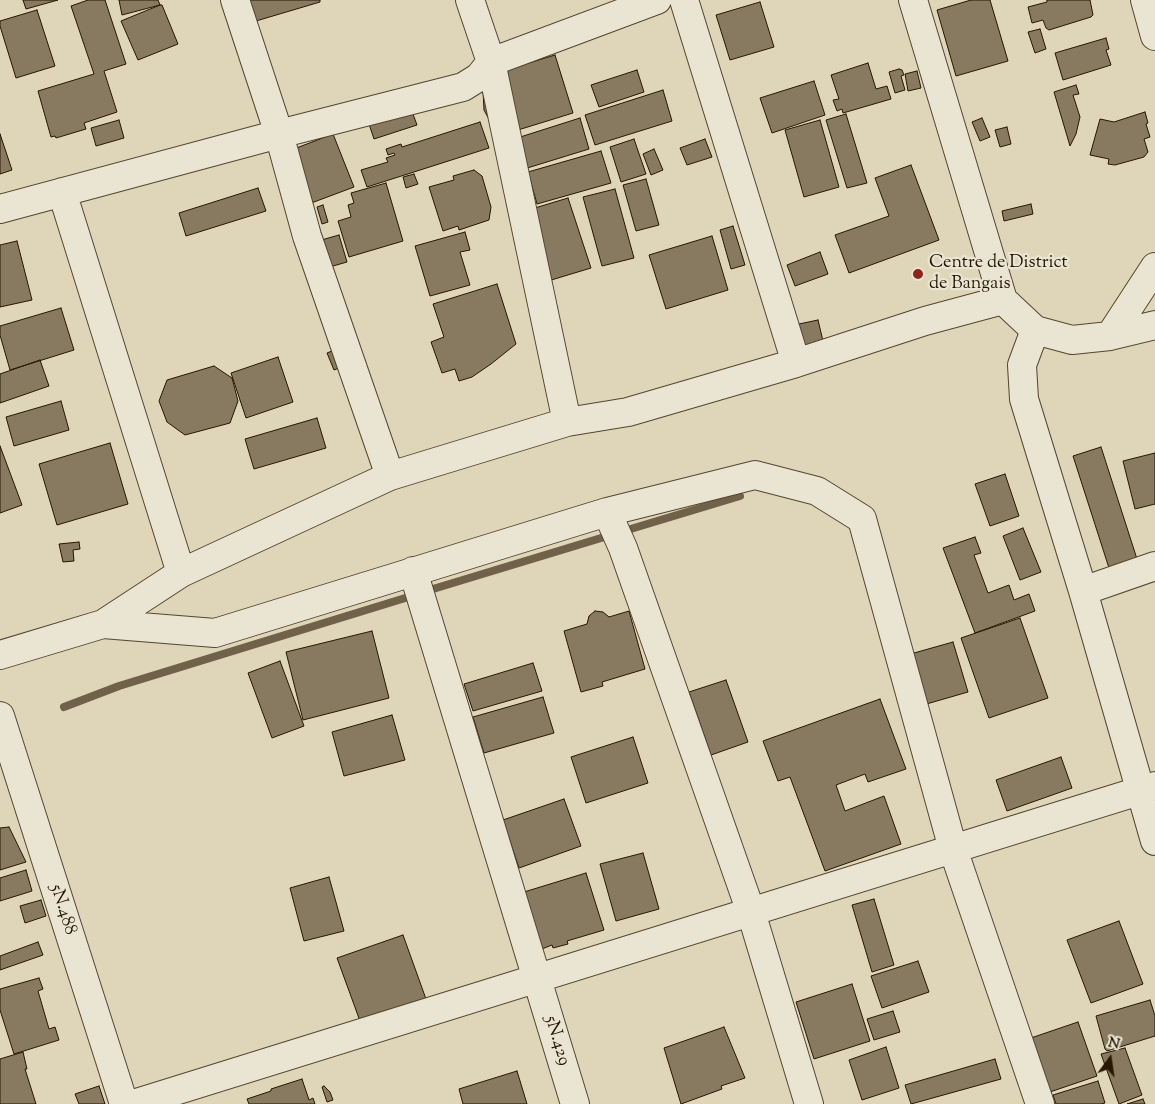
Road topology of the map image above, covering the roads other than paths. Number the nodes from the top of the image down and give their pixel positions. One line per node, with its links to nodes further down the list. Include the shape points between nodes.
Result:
1 (236, 0): 9 (street)
2 (470, 0): 8 (street)
3 (657, 0): 8 (street)
4 (684, 0): 17 (street)
5 (913, 0): 13 (street)
6 (1145, 0): 7 (street)
7 (1155, 36)
8 (491, 62): 9 (street, via 479,78 463,87); 18 (street)
9 (279, 134): 10 (street); 19 (street, via 307,236)
10 (62, 192): 11 (street); 23 (street)
11 (0, 209)
12 (1155, 267): 16 (street)
13 (1003, 300): 15 (street); 17 (street, via 925,321)
14 (1155, 325): 16 (street)
15 (1035, 330): 16 (street, via 1072,340); 24 (street, via 1022,365 1024,399)
16 (1110, 336)
17 (796, 363): 18 (street, via 628,412)
18 (567, 422): 19 (street)
19 (390, 476): 23 (street)
20 (606, 512): 22 (street); 30 (street, via 755,474 816,491 862,519); 31 (street, via 623,548)
21 (1155, 566): 24 (street)
22 (413, 570): 25 (street, via 215,633); 32 (street, 5N.429)
23 (181, 573): 25 (street)
24 (1083, 591): 28 (street)
25 (103, 624): 26 (street)
26 (0, 656)
27 (0, 716): 33 (street, 5N.488)
28 (1148, 788): 29 (street); 30 (street)
29 (1155, 841)
30 (953, 849): 31 (street); 37 (street)
31 (751, 912): 32 (street); 36 (street)
32 (537, 978): 34 (street); 35 (street, 5N.429)
33 (124, 1104)
34 (133, 1104)
35 (575, 1104)
36 (809, 1104)
37 (1040, 1104)

